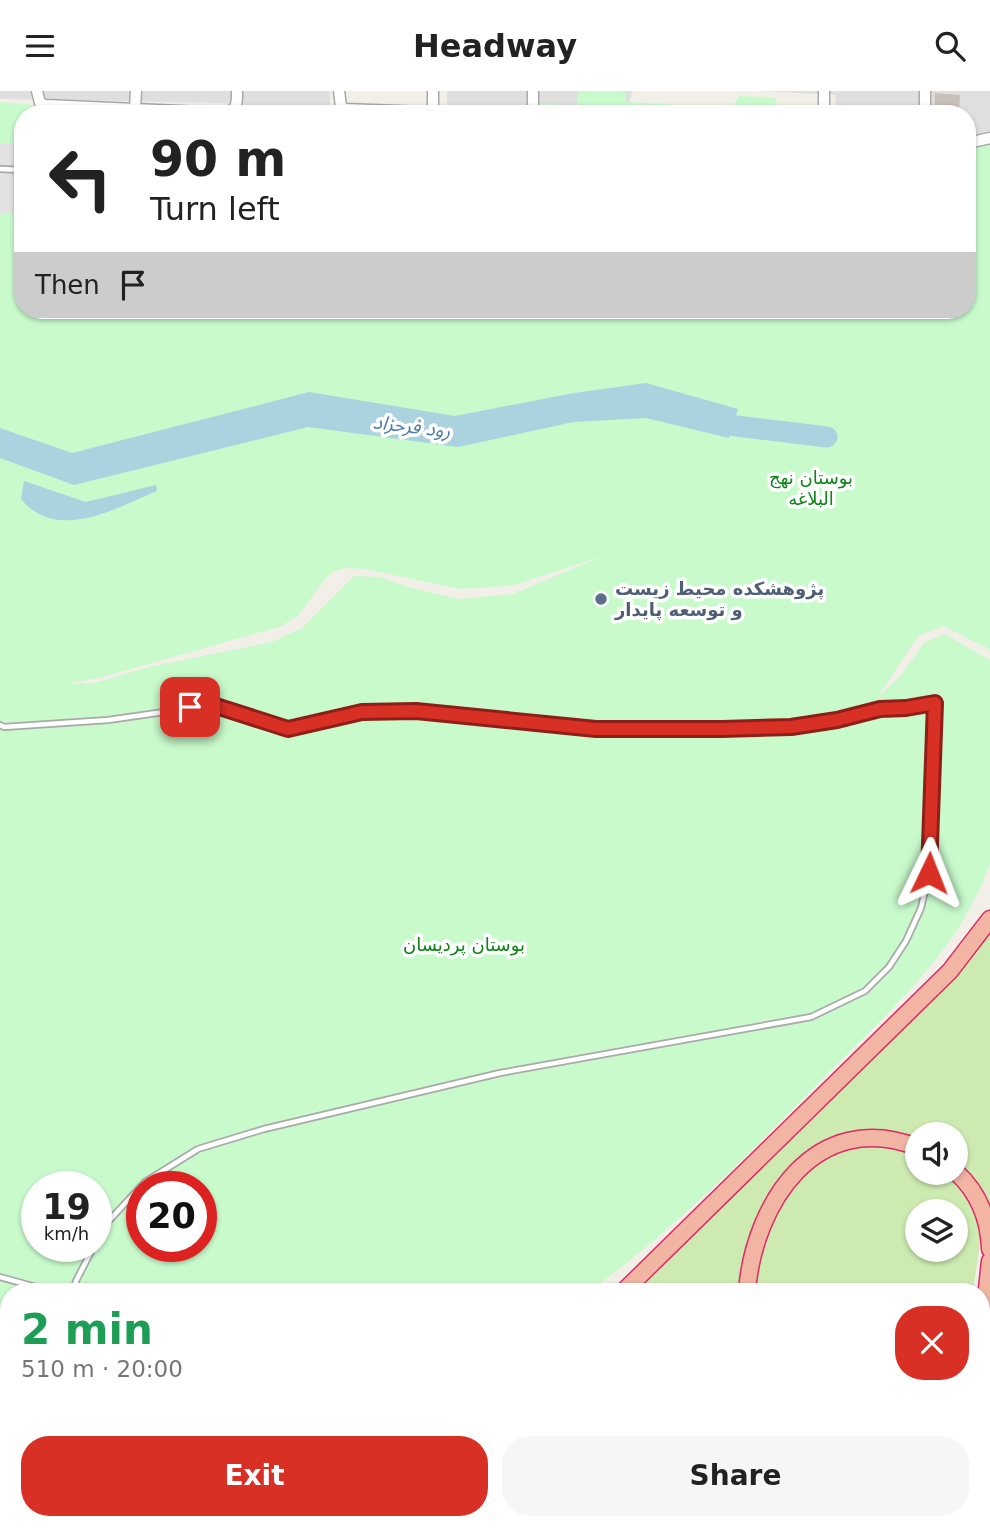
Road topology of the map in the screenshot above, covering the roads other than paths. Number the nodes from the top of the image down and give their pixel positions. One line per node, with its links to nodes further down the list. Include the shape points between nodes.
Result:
1 (37, 91): 4 (street)
2 (533, 91): 3 (street)
3 (533, 103)
4 (45, 105)
5 (0, 725): 9 (lane, via 108,720 213,705 288,729 362,712 416,711 596,729 722,729 791,727 935,703 929,873 921,908 889,967 864,991 811,1017 500,1073 264,1129 198,1149 145,1182)
6 (990, 919): 16 (highway, via 950,971)
7 (905, 1144): 17 (highway, via 850,1141 800,1166 775,1198 763,1223)
8 (967, 1185): 10 (highway, via 985,1215)
9 (112, 1218)
10 (990, 1249)
11 (990, 1261): 18 (highway)
12 (86, 1262): 15 (lane)
13 (0, 1277): 14 (lane)
14 (22, 1283)
15 (76, 1283)
16 (632, 1283)
17 (748, 1283)
18 (988, 1283)

